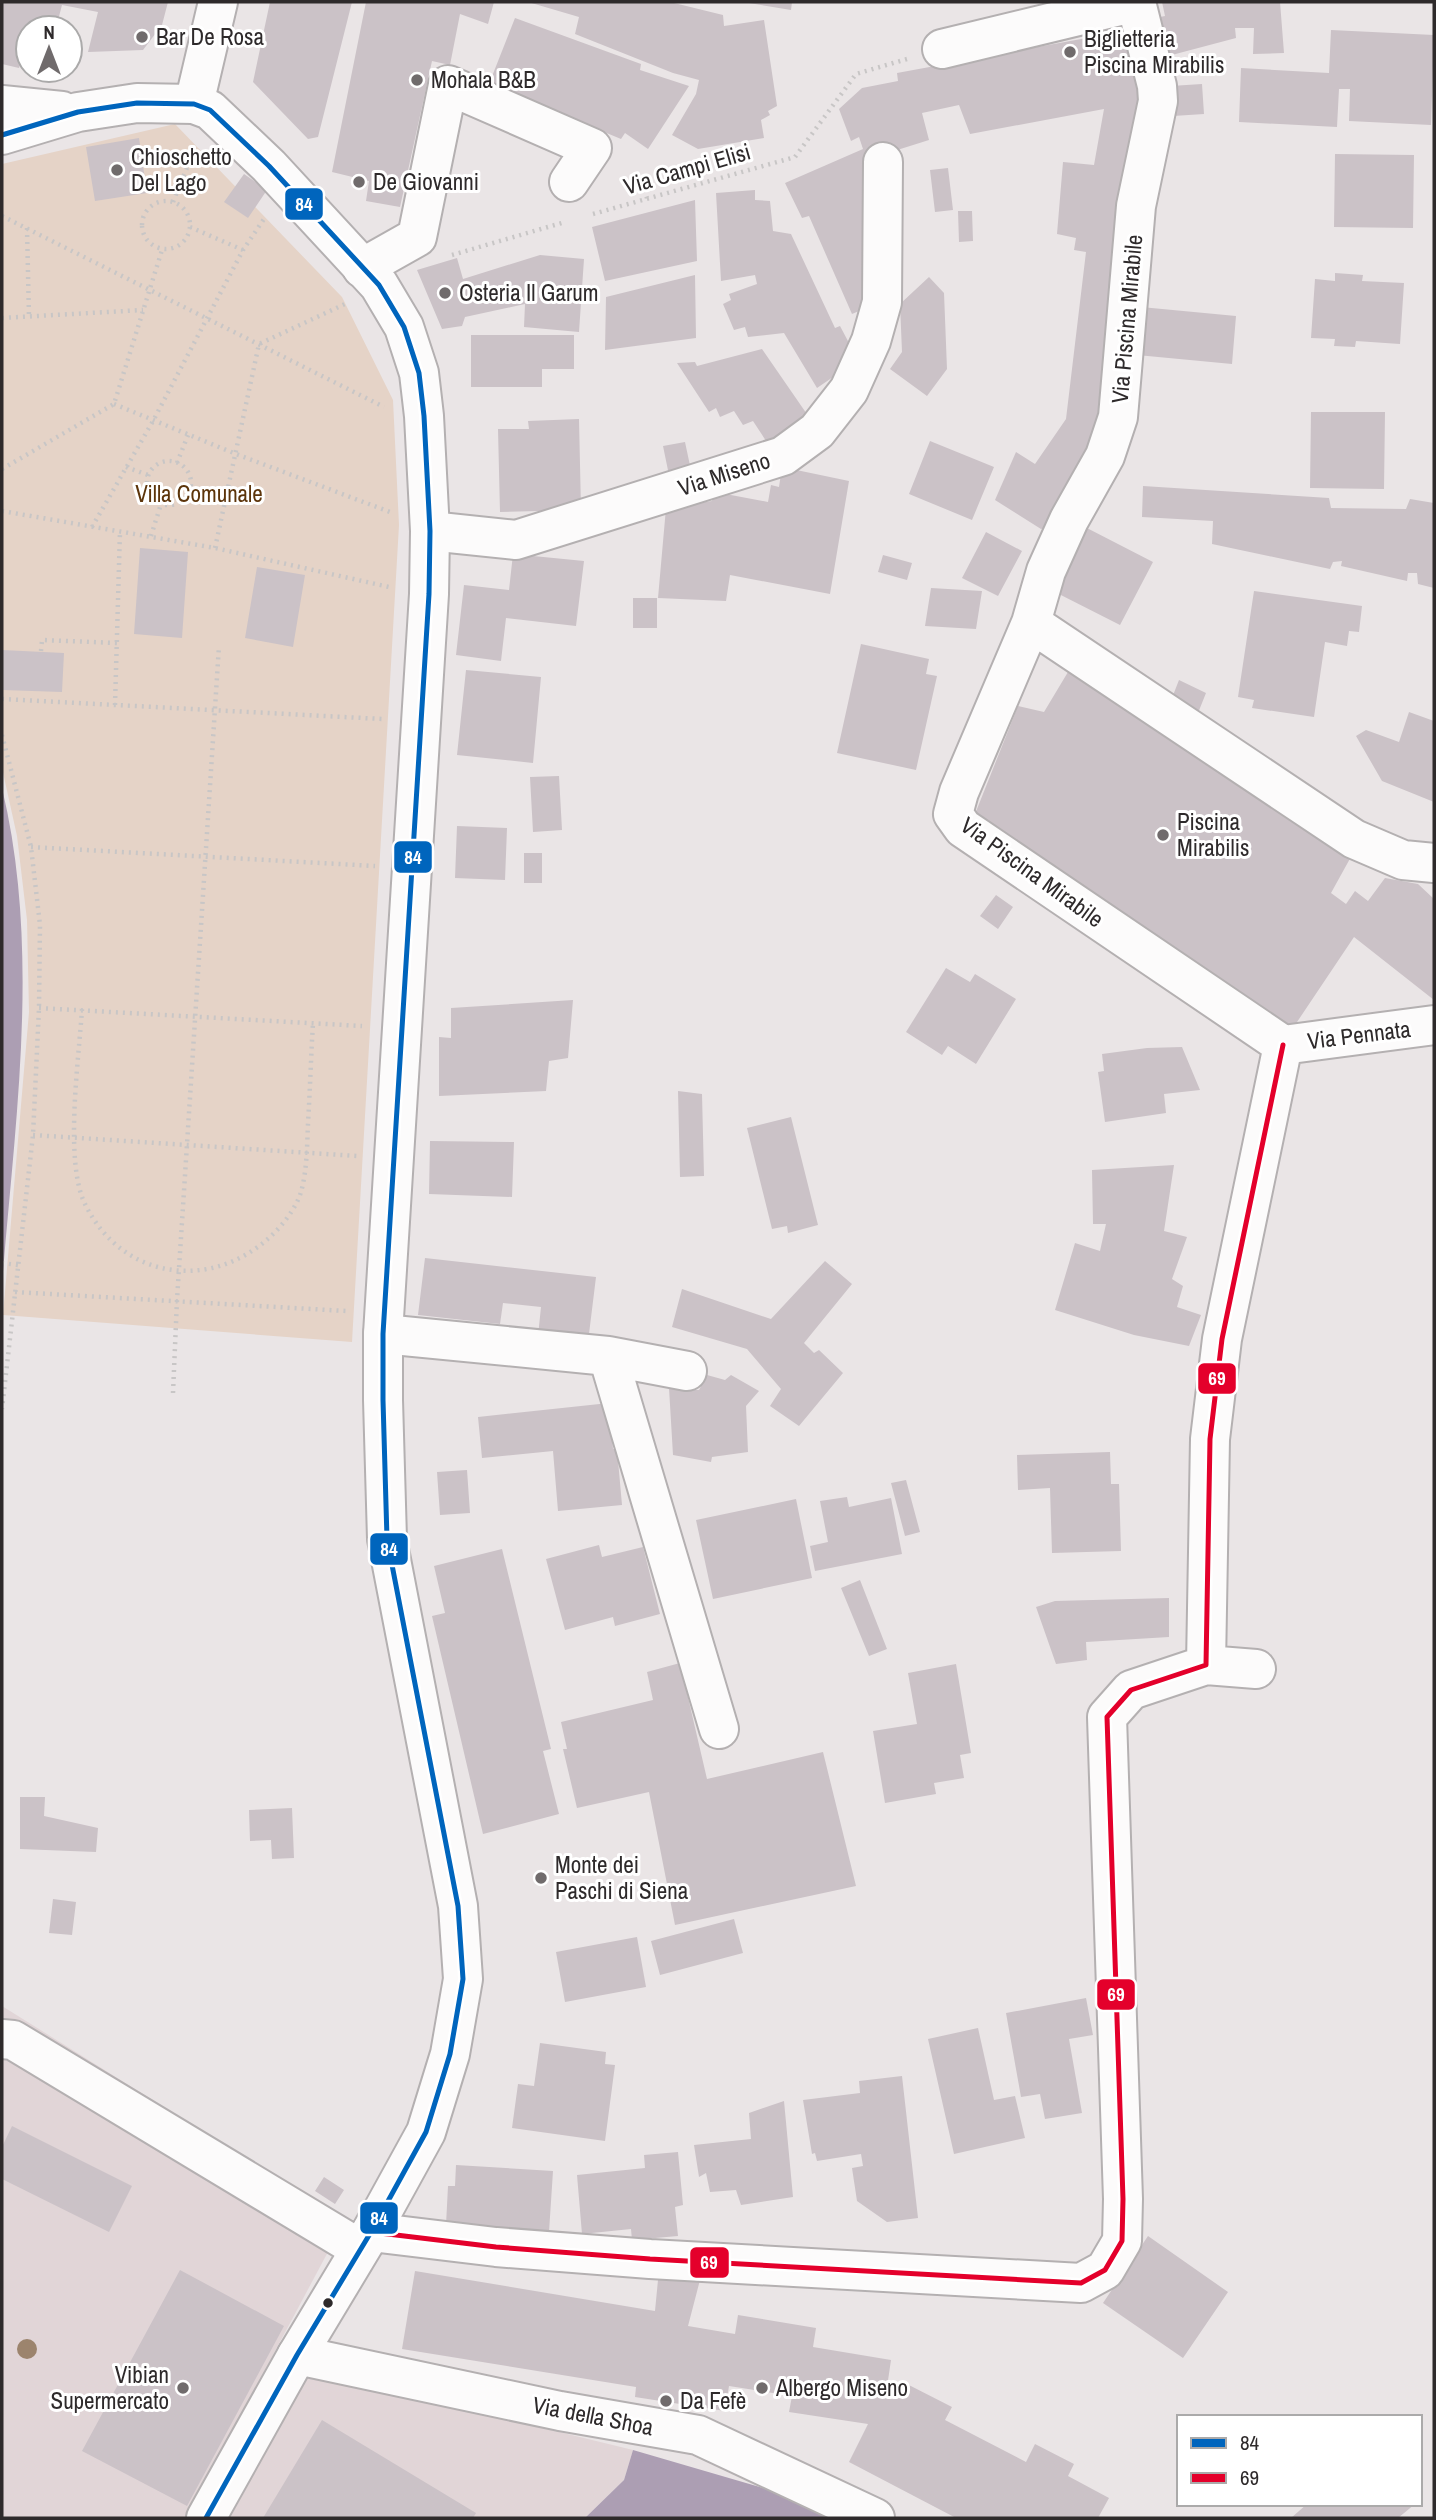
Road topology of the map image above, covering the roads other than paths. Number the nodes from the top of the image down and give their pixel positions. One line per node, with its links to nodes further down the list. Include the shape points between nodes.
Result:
1 (218, 2): 5 (street)
2 (1136, 2): 3 (street); 12 (street, Via Piscina Mirabile, via 1158,101 1136,206 1118,417 1105,456 1046,571)
3 (942, 49)
4 (2, 105): 6 (street)
5 (202, 107): 6 (street, via 137,103); 10 (street, via 269,166)
6 (78, 113): 7 (street)
7 (2, 135)
8 (883, 162): 11 (street, Via Miseno, via 882,302 849,390 817,431 783,456 516,540)
9 (576, 199): 10 (street, via 592,148 449,85 416,237)
10 (359, 283): 11 (street, via 379,285 404,327 419,373 424,416)
11 (414, 523): 16 (street, via 429,594)
12 (1031, 622): 13 (street, via 1354,839 1403,860); 15 (street, Via Piscina Mirabile, via 953,814 963,828)
13 (1434, 863)
14 (1434, 1025): 15 (street, Via Pennata)
15 (1283, 1045): 19 (street, via 1220,1352 1210,1439)
16 (383, 1334): 17 (street); 23 (street, via 387,1539 458,1906 463,1979 450,2054 426,2132)
17 (608, 1356): 18 (street); 21 (street)
18 (687, 1371)
19 (1206, 1665): 20 (street); 23 (street, via 1131,1690 1107,1717 1123,2199 1122,2241 1105,2270 1081,2283)
20 (1256, 1669)
21 (719, 1730)
22 (2, 2039): 23 (street, via 13,2040)
23 (365, 2241): 24 (street)
24 (297, 2355): 25 (street); 26 (street, Via della Shoa, via 698,2435)
25 (206, 2518)
26 (876, 2518)

